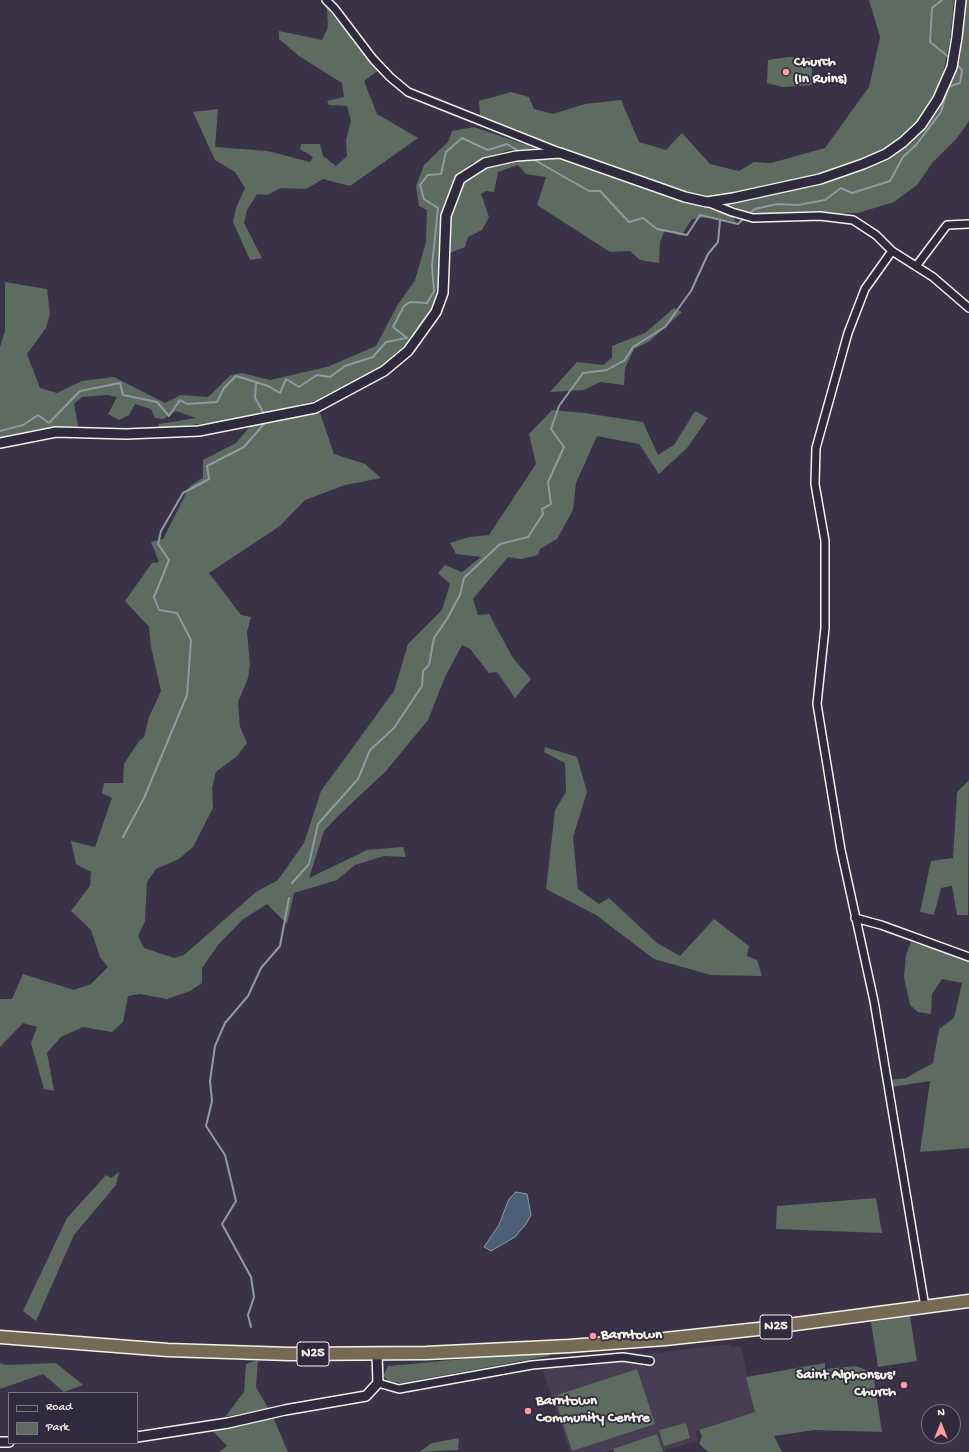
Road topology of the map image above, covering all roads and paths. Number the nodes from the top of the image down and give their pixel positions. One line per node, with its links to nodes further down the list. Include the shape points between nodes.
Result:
1 (326, 0): 3 (street, via 373,59 408,92)
2 (961, 0): 4 (street, via 952,68 938,99 921,125 904,142 886,154 820,179)
3 (560, 153): 4 (street, via 685,197); 9 (street, via 538,153 485,163 460,179 446,216 443,293 436,312 408,351 384,371 315,408 199,431 133,434 56,432)
4 (707, 202): 6 (street, via 753,218 820,216 853,220 876,235)
5 (969, 224): 7 (street, via 947,225)
6 (892, 251): 7 (street); 10 (street, via 862,296 848,333 816,448 815,484 825,535 825,628 817,704)
7 (917, 265): 8 (street)
8 (969, 308)
9 (0, 442)
10 (855, 918): 11 (street); 13 (street, via 874,1001)
11 (969, 957)
12 (969, 1301): 13 (highway, N25)
13 (925, 1307): 15 (highway, N25, via 665,1339 569,1346)
14 (0, 1337): 15 (highway, N25, via 168,1350)
15 (376, 1354): 17 (street)
16 (650, 1361): 17 (street, via 623,1357 539,1364 399,1389)
17 (378, 1383): 18 (street, via 366,1396 228,1423)
18 (138, 1437)

